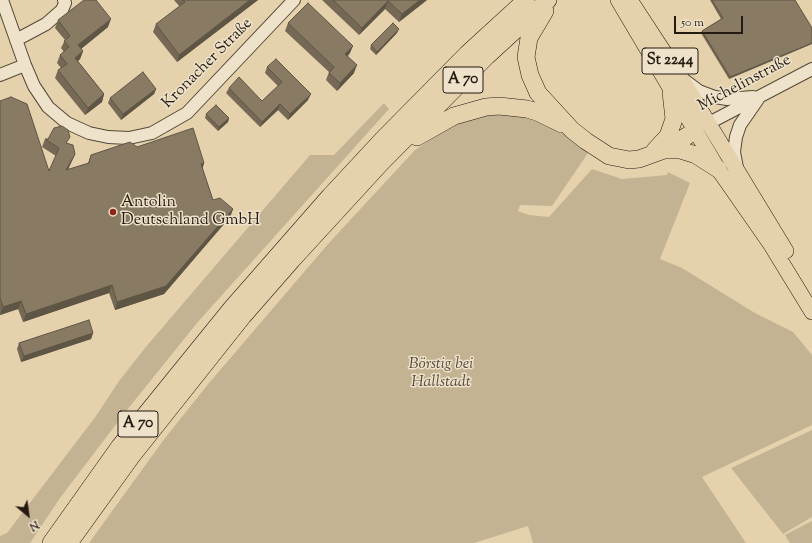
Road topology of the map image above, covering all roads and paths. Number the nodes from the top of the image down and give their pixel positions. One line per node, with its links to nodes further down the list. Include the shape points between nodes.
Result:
1 (2, 0): 9 (street, Kronacher Straße)
2 (64, 0): 9 (street, via 62,10 46,24)
3 (294, 0): 10 (street, Kronacher Straße, via 187,113 152,133 129,138 108,137 89,133 67,123 48,107 34,86)
4 (526, 0): 24 (highway, A 70, via 467,54 382,140 241,297 120,446)
5 (548, 0): 19 (highway, A 70)
6 (554, 0): 17 (highway, via 529,38 526,57 533,84 538,92)
7 (618, 0): 14 (main road, St 2244)
8 (630, 0): 13 (main road, St 2244)
9 (16, 40): 10 (street, Kronacher Straße)
10 (25, 65): 12 (street)
11 (812, 69): 15 (street, Michelinstraße)
12 (0, 75)
13 (681, 78): 15 (street, via 699,91 715,97 727,99); 16 (main road, St 2244)
14 (671, 92): 16 (main road, St 2244); 18 (highway, via 674,119 668,136)
15 (760, 96): 16 (street, Michelinstraße); 21 (street, via 740,125 736,137 734,152)
16 (702, 127): 18 (highway); 20 (main road, St 2244); 21 (main road, St 2244)
17 (572, 130): 18 (highway, via 600,151 618,159 639,159); 19 (highway, via 537,112 514,107 486,107 441,121)
18 (658, 152): 20 (highway, via 680,150 696,155)
19 (381, 163): 25 (highway, A 70, via 244,316 131,457)
20 (718, 169): 23 (main road, St 2244, via 771,245)
21 (738, 172): 22 (main road, St 2244)
22 (812, 294)
23 (812, 312)
24 (51, 543)
25 (69, 543)

